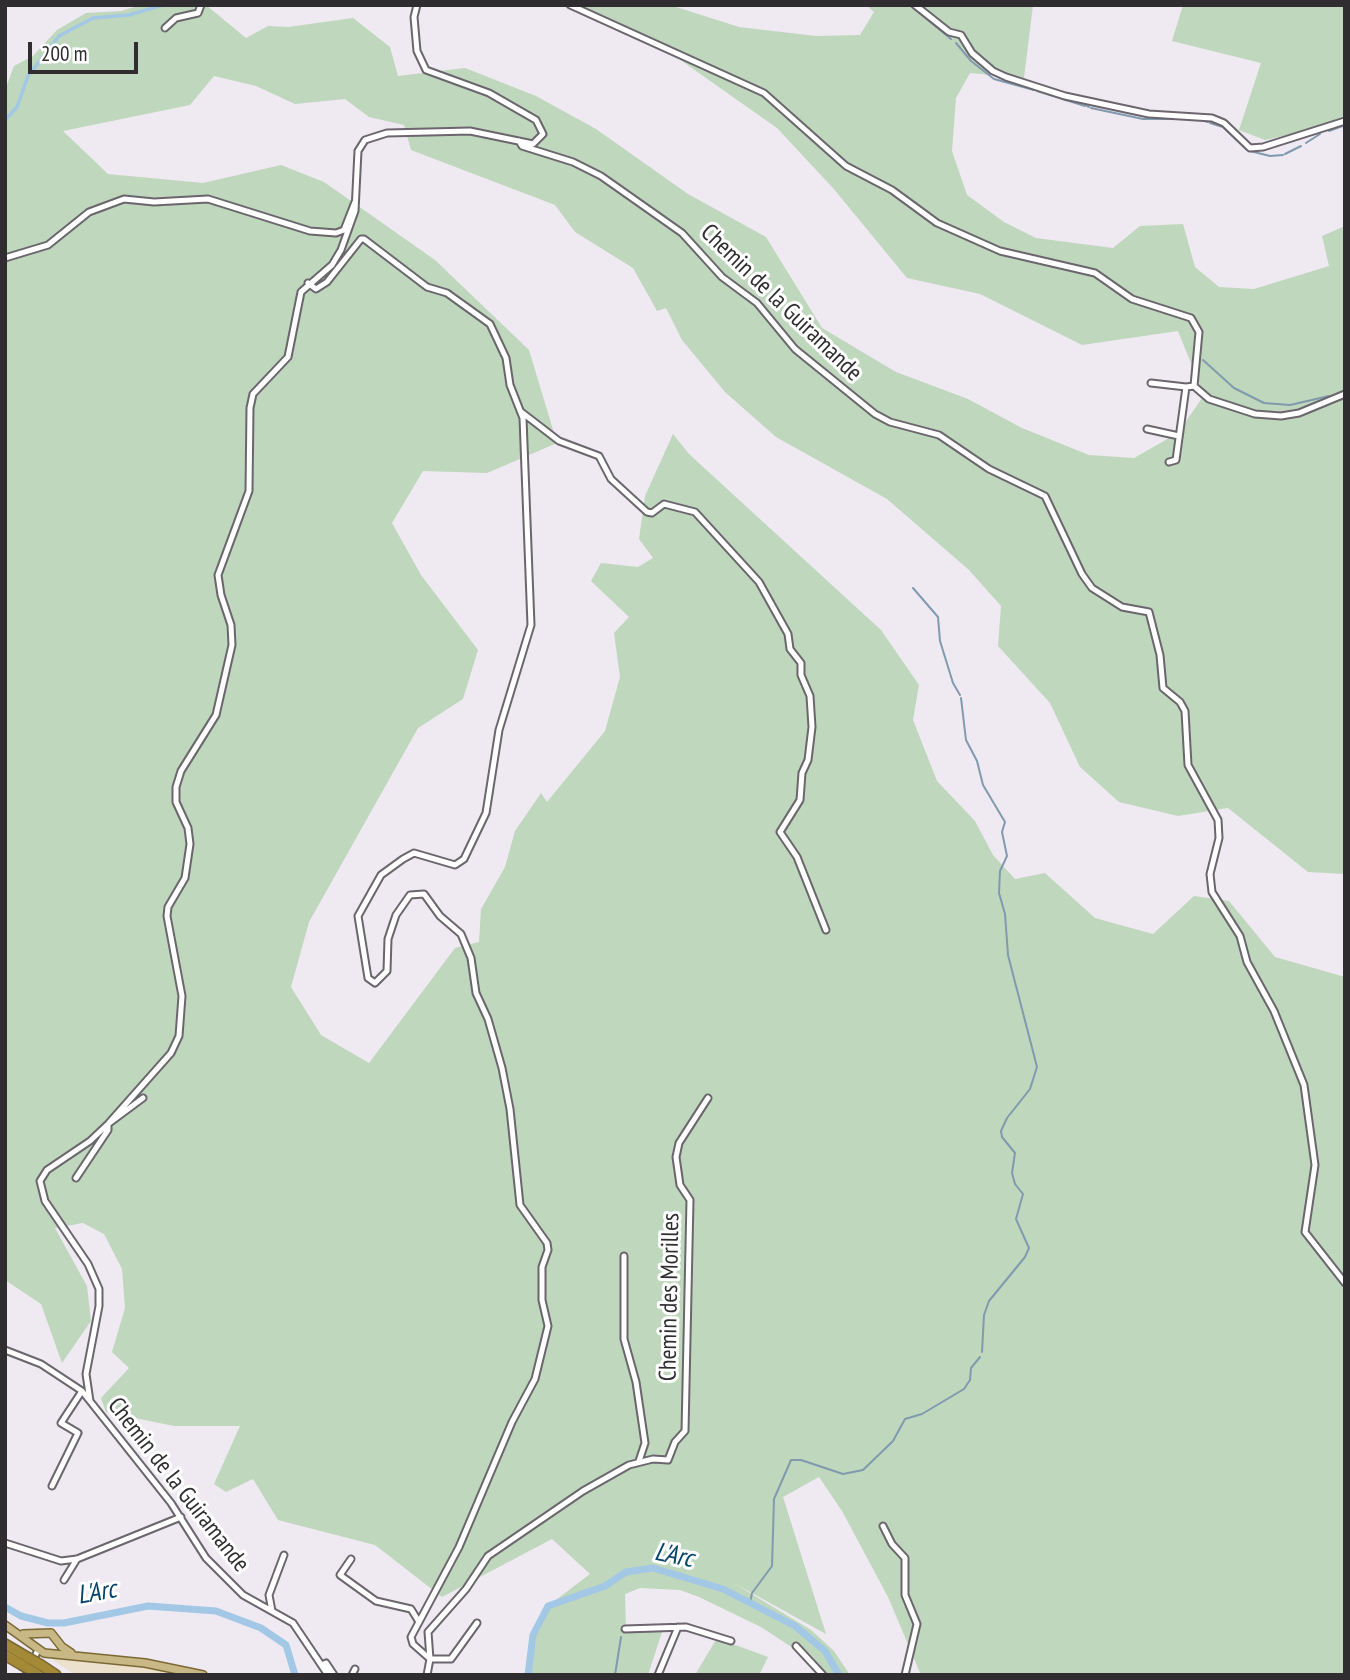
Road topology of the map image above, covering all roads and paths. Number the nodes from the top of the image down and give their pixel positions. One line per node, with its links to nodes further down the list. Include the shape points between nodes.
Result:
1 (201, 5): 5 (street, via 198,13 176,18)
2 (570, 5): 14 (street, via 764,93 846,166 892,190 937,223 1000,251 1095,273 1132,299 1186,315 1199,332)
3 (915, 5): 6 (street, via 949,32 961,34 972,53 1006,77 1065,96 1149,114 1212,118 1224,123 1250,148 1263,148)
4 (415, 6): 8 (street, via 421,65 432,73 473,85 531,116 543,129)
5 (165, 28)
6 (1345, 121)
7 (519, 141): 8 (street); 9 (street, Chemin de la Guiramande); 10 (street, via 470,131 371,136 358,151)
8 (538, 142): 9 (street)
9 (540, 152): 27 (street, Chemin de la Guiramande, via 601,176 682,233 722,277 757,303 796,349 875,414 940,435 989,469 1045,496 1087,582 1111,601 1149,612 1163,688 1185,711 1188,765 1217,820 1212,892 1240,936 1247,962 1274,1011 1304,1084 1315,1165 1305,1232)
10 (357, 200): 11 (street, via 344,230 336,233 310,231 208,199 155,202 124,198 89,212 48,245); 12 (street, via 337,258)
11 (5, 258)
12 (308, 284): 17 (street, via 316,289 327,282 364,239 427,287 447,293 490,324 506,358); 24 (street, via 298,300 288,356 251,401 249,491 218,575 232,645 216,715 176,787 176,802 190,844 185,878 167,916 182,996 179,1036 171,1053)
13 (1151, 383): 15 (street)
14 (1194, 386): 15 (street); 16 (street, via 1209,400 1275,416 1299,413)
15 (1186, 387): 19 (street)
16 (1345, 394)
17 (520, 411): 21 (street, via 559,441 599,456 611,479 647,512 664,504 695,512 759,582 801,663 802,680 810,696 812,727 800,800 780,831 797,856); 41 (street, via 528,474 532,615 499,730 486,813 464,859 455,865 414,853 381,875 358,916 368,978 375,983 387,971 388,939 396,915 410,895 424,894 461,934 502,1068 520,1205 548,1250 542,1267 548,1325 535,1379 459,1547)
18 (1147, 429): 19 (street)
19 (1179, 436): 20 (street, via 1176,460)
20 (1169, 462)
21 (826, 930)
22 (143, 1098): 24 (street)
23 (708, 1098): 31 (street, Chemin des Morilles, via 679,1143 676,1157 680,1185 690,1200 685,1431 666,1460)
24 (108, 1124): 25 (street); 30 (street, via 47,1170 40,1181 45,1201 99,1289 86,1374)
25 (76, 1178)
26 (625, 1256): 31 (street, via 624,1339 645,1443)
27 (1345, 1283)
28 (5, 1350): 29 (street, Chemin de la Guiramande, via 49,1369)
29 (82, 1391): 30 (street, Chemin de la Guiramande); 32 (street, via 61,1423 78,1433)
30 (90, 1401): 33 (street, Chemin de la Guiramande)
31 (639, 1461): 55 (street, via 583,1491 488,1556 428,1632)
32 (52, 1486)
33 (181, 1517): 37 (street); 40 (street, Chemin de la Guiramande, via 201,1552 228,1582)
34 (883, 1526): 66 (street, via 905,1558 905,1595 917,1624)
35 (5, 1543): 37 (street, via 61,1561)
36 (284, 1555): 40 (street, via 269,1595)
37 (77, 1559): 39 (street)
38 (351, 1559): 41 (street, via 340,1574 376,1601 411,1609)
39 (64, 1580)
40 (272, 1611): 57 (street, Chemin de la Guiramande, via 293,1623)
41 (419, 1622): 55 (street, via 411,1637 413,1644)
42 (477, 1623): 55 (street, via 451,1658)
43 (5, 1625): 46 (main road)
44 (678, 1627): 45 (street); 48 (street); 64 (street)
45 (625, 1629)
46 (19, 1633): 47 (main road); 56 (main road)
47 (40, 1634): 50 (main road, via 55,1636); 56 (main road)
48 (731, 1641)
49 (5, 1644): 56 (highway)
50 (59, 1645): 52 (main road); 53 (main road)
51 (796, 1646): 65 (street)
52 (52, 1654): 53 (main road); 56 (main road)
53 (69, 1654): 60 (main road, via 179,1667)
54 (5, 1655): 56 (highway)
55 (430, 1659): 63 (street)
56 (35, 1660): 58 (street); 59 (highway)
57 (322, 1665): 61 (street, Chemin de la Guiramande); 62 (street, via 326,1663)
58 (26, 1675)
59 (56, 1675)
60 (203, 1675)
61 (328, 1675)
62 (334, 1675)
63 (426, 1675)
64 (658, 1675)
65 (822, 1675)
66 (905, 1675)

